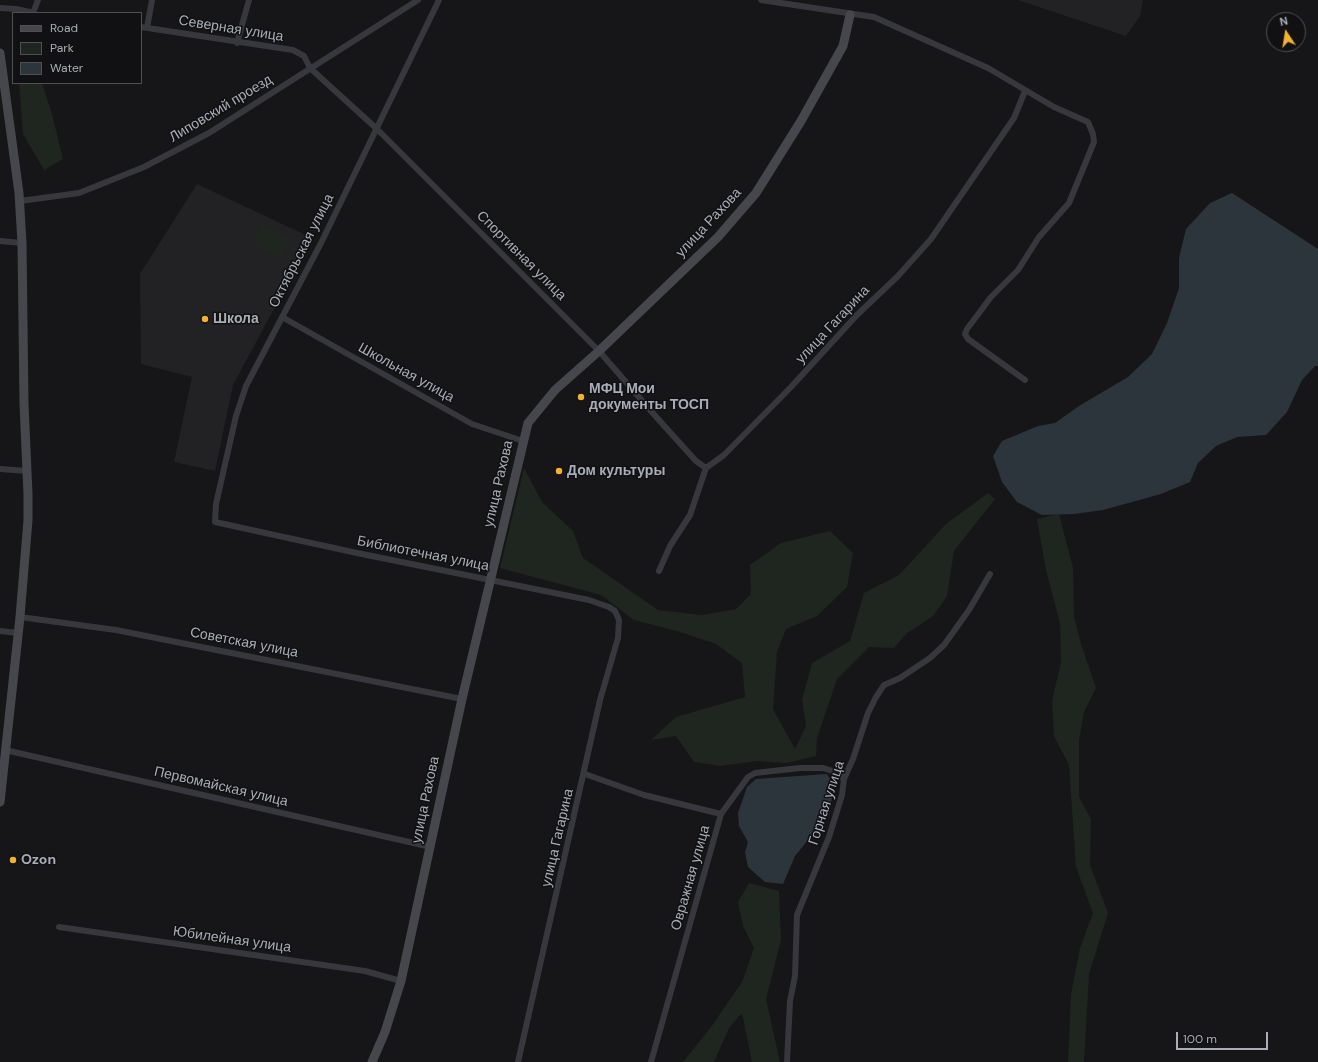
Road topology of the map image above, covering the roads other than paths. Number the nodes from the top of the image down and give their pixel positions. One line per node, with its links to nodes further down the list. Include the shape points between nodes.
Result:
1 (38, 0): 9 (street)
2 (152, 0): 11 (street)
3 (249, 0): 12 (street)
4 (418, 0): 14 (street, Липовский проезд)
5 (439, 0): 16 (street, Октябрьская улица)
6 (761, 0): 10 (street)
7 (0, 8): 8 (street, via 16,8)
8 (30, 12)
9 (33, 12)
10 (850, 15): 15 (street, via 874,18 988,68); 21 (street, улица Рахова, via 843,46 801,121 756,193 718,237)
11 (144, 28): 12 (street, Северная улица)
12 (237, 43): 14 (street, Северная улица, via 293,50 304,56)
13 (0, 53): 17 (street)
14 (310, 68): 16 (street, Спортивная улица); 17 (street, Липовский проезд, via 208,133 144,167 79,193)
15 (1025, 90): 22 (street, via 1088,122 1094,142 1068,204 1039,237 1018,270 991,297 967,329 968,339); 24 (street, улица Гагарина, via 1014,118 931,240 857,315 786,393 724,455)
16 (377, 129): 20 (street, Октябрьская улица); 21 (street, Спортивная улица)
17 (20, 201): 19 (street)
18 (0, 241): 19 (street)
19 (22, 243): 26 (street)
20 (282, 317): 23 (street, Школьная улица, via 472,424); 27 (street, Октябрьская улица, via 239,404 216,504)
21 (599, 351): 23 (street, улица Рахова, via 555,390 528,423); 24 (street, Спортивная улица, via 658,420 696,461)
22 (1025, 380)
23 (524, 441): 30 (street, улица Рахова)
24 (706, 468): 28 (street, via 690,515 670,546)
25 (0, 469): 26 (street)
26 (27, 472): 31 (street, via 28,520)
27 (215, 522): 30 (street, Библиотечная улица)
28 (659, 571)
29 (990, 574): 39 (street, Горная улица, via 970,610 944,644 919,666 884,685 868,713 854,760)
30 (491, 580): 32 (street, Библиотечная улица, via 589,600 609,607); 35 (street, улица Рахова)
31 (20, 617): 34 (street); 35 (street, Советская улица, via 116,630)
32 (619, 620): 38 (street, улица Гагарина, via 618,638 600,700)
33 (0, 631): 34 (street)
34 (18, 633): 36 (street)
35 (462, 699): 42 (street, улица Рахова)
36 (5, 750): 37 (street); 42 (street, Первомайская улица)
37 (2, 761): 40 (street)
38 (585, 774): 41 (street, Овражная улица, via 644,794); 46 (street, улица Гагарина)
39 (844, 779): 41 (street, via 836,772 823,768 755,773 748,777); 48 (street, Горная улица, via 830,837 797,916 795,976 790,1001)
40 (0, 802)
41 (721, 814): 47 (street, Овражная улица)
42 (430, 847): 44 (street, улица Рахова)
43 (59, 927): 44 (street, Юбилейная улица, via 365,971)
44 (401, 981): 45 (street, улица Рахова, via 385,1032)
45 (372, 1062)
46 (518, 1062)
47 (651, 1062)
48 (787, 1062)

